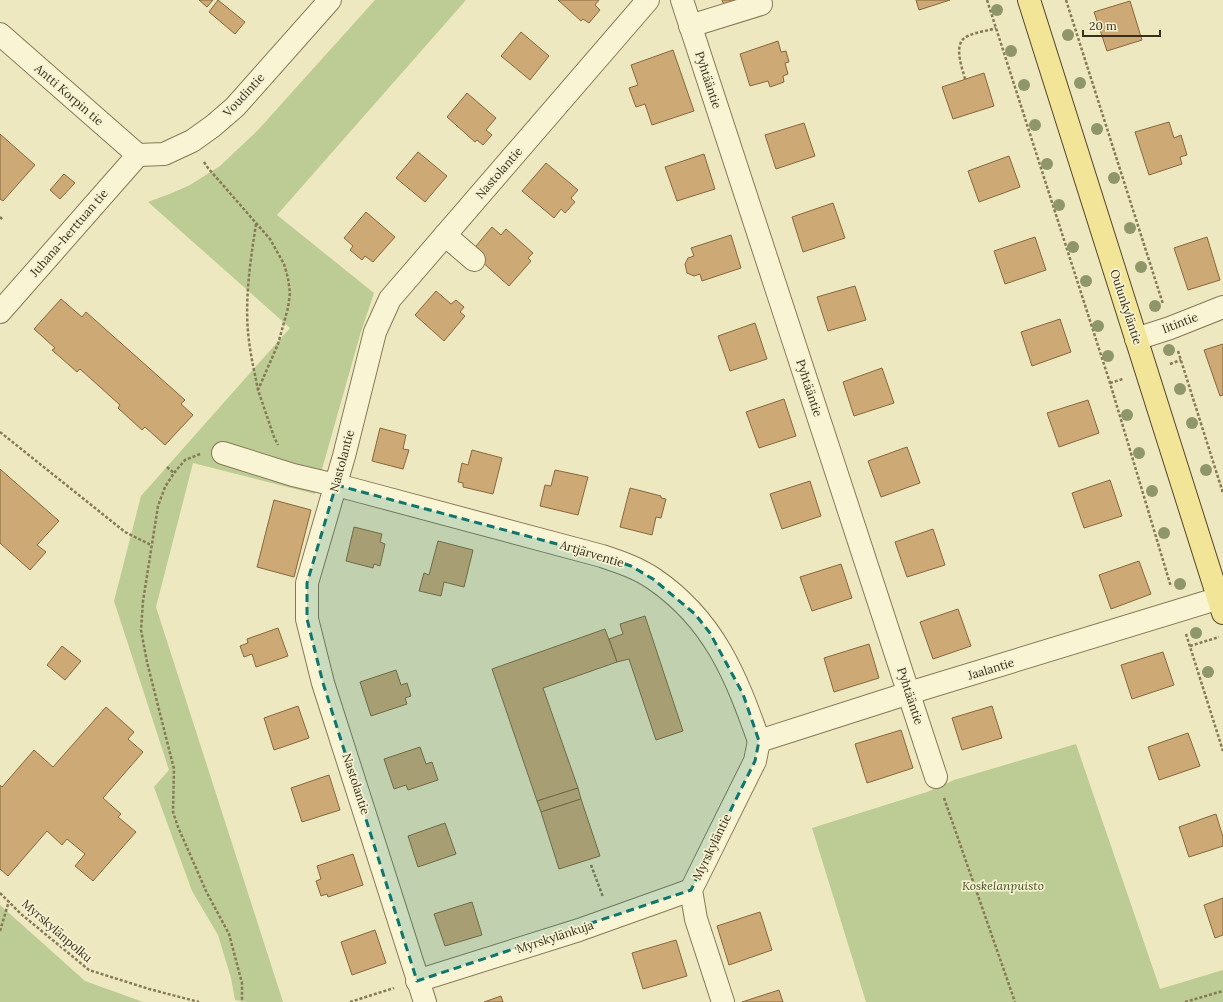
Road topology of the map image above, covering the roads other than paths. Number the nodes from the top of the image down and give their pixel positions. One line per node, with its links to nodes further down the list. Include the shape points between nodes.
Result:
1 (330, 0): 8 (street, Voudintie, via 235,107 213,126 164,154)
2 (648, 0): 9 (street, Nastolantie)
3 (682, 0): 6 (street, Pyhtääntie)
4 (1029, 0): 13 (main road, Oulunkyläntie)
5 (761, 4): 6 (street)
6 (690, 26): 17 (street, Pyhtääntie)
7 (0, 34): 8 (street, Antti Korpin tie)
8 (138, 155): 12 (street, Juhana-herttuan tie)
9 (445, 235): 10 (street); 15 (street, Nastolantie, via 390,299 375,332)
10 (474, 260)
11 (1223, 306): 13 (street, Iitintie)
12 (0, 312)
13 (1136, 339): 16 (main road, Oulunkyläntie)
14 (223, 454): 15 (street, Artjärventie)
15 (336, 485): 18 (street, Artjärventie, via 602,556 631,566 653,579 677,596 710,633 743,694); 21 (street, Nastolantie, via 307,583 307,619 323,683)
16 (1222, 603): 17 (street, Jaalantie, via 1178,610)
17 (909, 693): 18 (street, Jaalantie); 19 (street, Pyhtääntie)
18 (759, 741): 20 (street, Myrskyläntie, via 755,761)
19 (936, 777)
20 (691, 890): 21 (street, Myrskylänkuja, via 579,930); 23 (street, Myrskyläntie, via 696,919)
21 (418, 981): 22 (street, Nastolantie)
22 (425, 1002)
23 (723, 1002)

